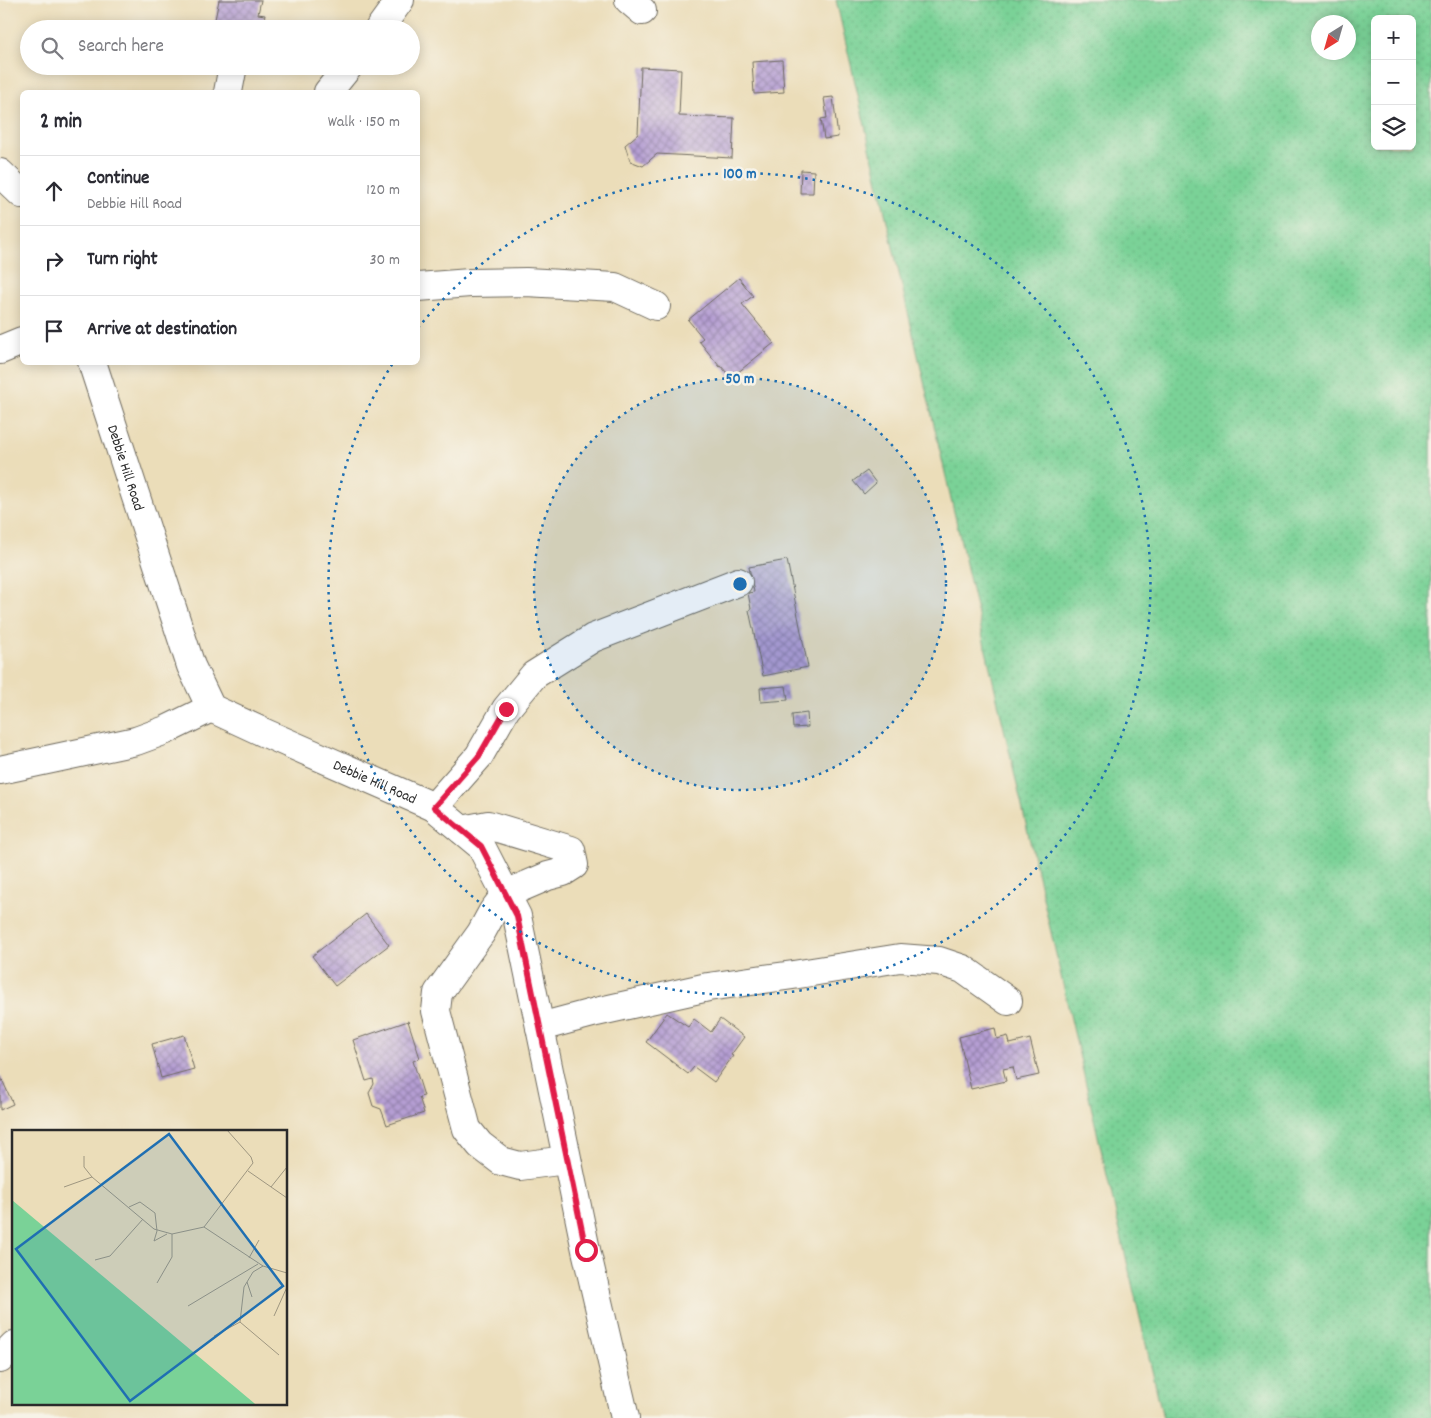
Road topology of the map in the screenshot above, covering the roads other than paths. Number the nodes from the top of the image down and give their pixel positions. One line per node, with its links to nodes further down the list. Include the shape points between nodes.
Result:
1 (400, 0): 2 (street)
2 (386, 20)
3 (342, 75): 4 (street)
4 (330, 90)
5 (0, 173): 6 (street)
6 (20, 192)
7 (420, 287): 8 (street, via 526,282 614,287)
8 (656, 306)
9 (20, 342): 10 (street)
10 (0, 350)
11 (93, 365): 13 (street, Debbie Hill Road, via 191,666)
12 (738, 582): 15 (street, via 593,638 534,675 506,709 479,756)
13 (211, 708): 14 (street, via 136,741); 15 (street, Debbie Hill Road)
14 (0, 770)
15 (434, 807): 16 (street, Debbie Hill Road)
16 (462, 830): 17 (street, Debbie Hill Road, via 481,846); 17 (street, via 488,825 571,850 574,865)
17 (506, 894): 19 (street, Debbie Hill Road, via 517,916); 20 (street, via 438,993 436,1011 467,1129 480,1145 502,1161 520,1166)
18 (1008, 1001): 19 (street, via 963,969 939,961 900,958 708,987)
19 (540, 1027): 20 (street, Debbie Hill Road)
20 (566, 1160): 23 (street, Debbie Hill Road)
21 (12, 1347): 22 (street)
22 (0, 1359)
23 (625, 1418)

